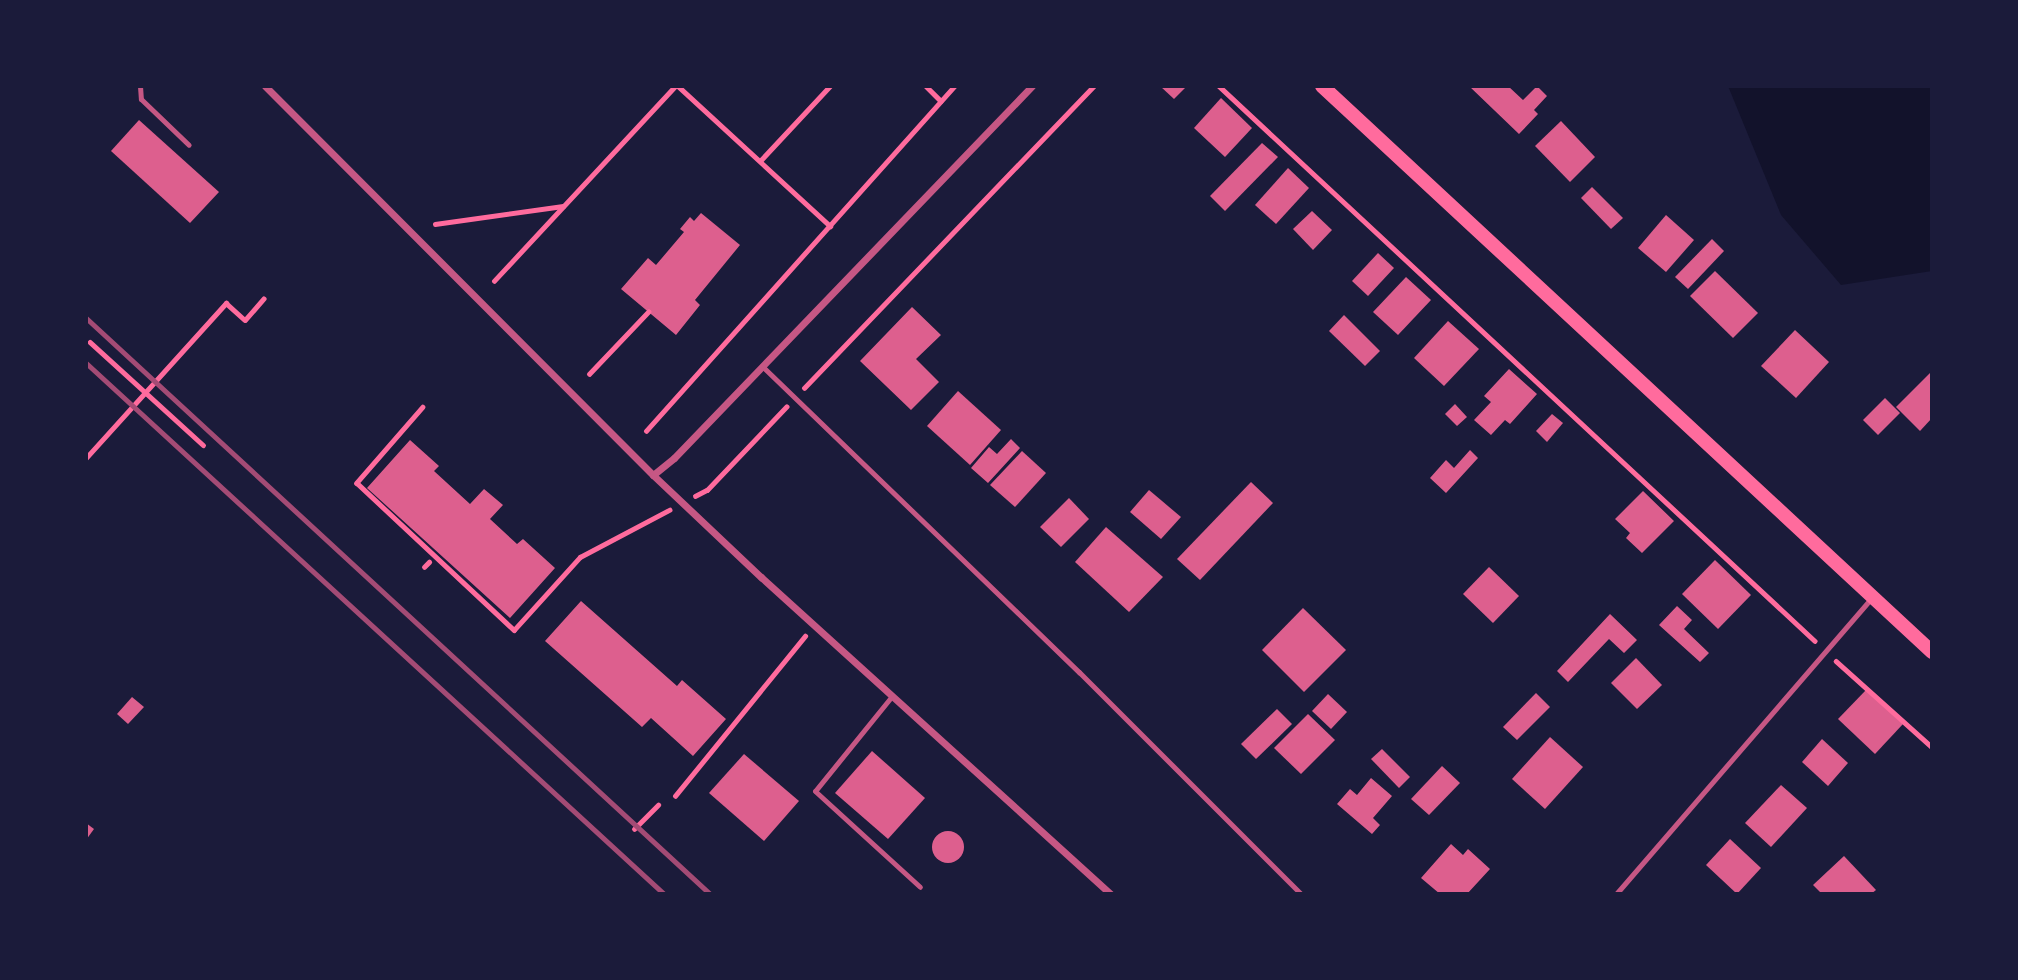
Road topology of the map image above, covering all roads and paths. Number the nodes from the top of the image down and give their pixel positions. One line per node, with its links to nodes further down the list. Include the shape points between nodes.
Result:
1 (140, 86): 12 (lane, via 141,99)
2 (265, 86): 29 (street)
3 (677, 86): 13 (path); 14 (path)
4 (830, 86): 13 (path)
5 (926, 86): 11 (path)
6 (955, 86): 11 (path)
7 (1032, 86): 21 (street)
8 (1094, 86): 24 (path)
9 (1220, 86): 35 (path)
10 (1322, 86): 33 (main road)
11 (941, 101): 16 (path)
12 (189, 145)
13 (760, 161): 16 (path)
14 (564, 206): 15 (path); 17 (path)
15 (435, 224)
16 (830, 226): 26 (path)
17 (494, 281)
18 (263, 299): 23 (path, via 245,320 226,303)
19 (648, 312): 22 (path)
20 (90, 342): 23 (path)
21 (762, 366): 24 (lane); 29 (street)
22 (589, 374)
23 (146, 393): 27 (path); 28 (path)
24 (795, 398): 30 (path, via 707,490); 44 (lane)
25 (423, 407): 30 (path, via 357,482 514,630 580,556)
26 (646, 430)
27 (203, 445)
28 (86, 458)
29 (653, 475): 30 (street)
30 (683, 502): 34 (street)
31 (429, 562): 32 (path)
32 (424, 567)
33 (1873, 596): 35 (lane); 36 (main road)
34 (814, 625): 37 (street); 39 (path)
35 (1826, 651): 38 (path); 45 (lane)
36 (1932, 652)
37 (892, 696): 42 (lane, via 815,790); 43 (street)
38 (1932, 747)
39 (675, 796)
40 (658, 805): 41 (path)
41 (634, 829)
42 (920, 887)
43 (1111, 894)
44 (1301, 894)
45 (1616, 894)

